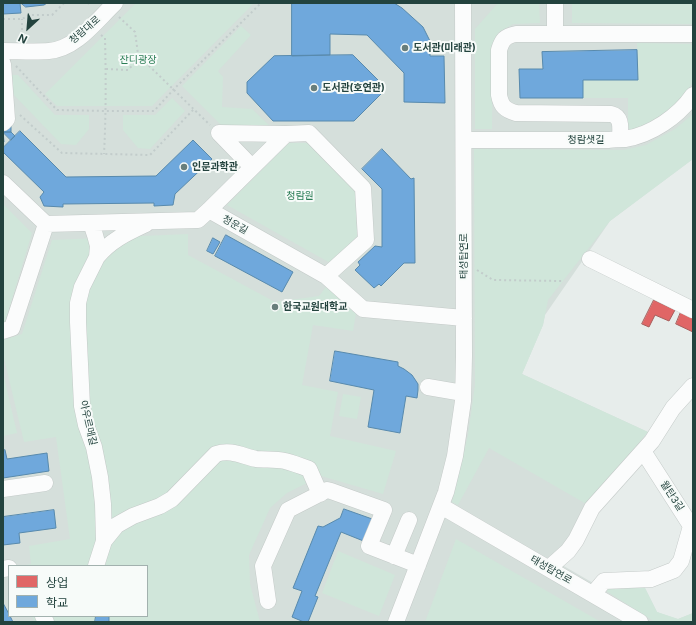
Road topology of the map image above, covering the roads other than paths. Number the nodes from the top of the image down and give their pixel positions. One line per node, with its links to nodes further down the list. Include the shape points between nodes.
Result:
1 (463, 3): 13 (street, 태성탑연로)
2 (554, 3): 4 (street)
3 (112, 5): 7 (street, 청람대로, via 77,40 64,47)
4 (555, 34): 5 (street); 9 (street, via 510,35 501,43 500,101 507,110)
5 (693, 34)
6 (3, 51): 7 (street, 청람대로)
7 (13, 59): 10 (street, via 6,102 7,119)
8 (693, 95): 12 (street, 청람샛길, via 670,119 657,127 642,134)
9 (522, 113): 12 (street, via 616,115 620,122); 14 (street)
10 (3, 123)
11 (286, 134): 15 (street); 15 (street, via 219,133); 23 (street, via 309,133 363,188 366,240)
12 (620, 139): 14 (street, 청람샛길)
13 (464, 140): 14 (street, 청람샛길); 25 (street, 태성탑연로)
14 (523, 140)
15 (252, 167): 17 (street)
16 (3, 183): 20 (street)
17 (209, 210): 18 (street, via 198,220); 23 (street, 청운길)
18 (153, 221): 19 (street); 21 (street, 아우르메길, via 115,240)
19 (91, 223): 20 (street); 21 (street, via 98,246)
20 (46, 224): 26 (street, via 12,328)
21 (97, 257): 36 (street, 아우르메길, via 82,287 78,303 78,322 82,406 100,477)
22 (590, 259): 24 (street)
23 (326, 276): 25 (street, 청운길, via 363,309)
24 (693, 310)
25 (464, 318): 29 (street, 태성탑연로)
26 (3, 331)
27 (693, 386): 30 (street, via 673,408)
28 (428, 387): 29 (street)
29 (463, 393): 34 (street, 태성탑연로, via 455,456)
30 (643, 451): 40 (street, via 592,508 568,551); 41 (street, 월탄3길, via 691,526 681,561 674,570 651,579 604,581)
31 (45, 483): 32 (street)
32 (3, 489)
33 (320, 494): 36 (street, via 309,469 284,461 260,460 224,451 216,454 172,499 124,520); 37 (street, via 327,490 331,491 384,510 369,546); 42 (street, via 288,510 263,566)
34 (441, 506): 39 (street, 태성탑연로); 40 (street, 태성탑연로)
35 (409, 520): 37 (street)
36 (104, 541): 38 (street, 아우르메길)
37 (394, 556): 39 (street)
38 (96, 565)
39 (418, 565): 43 (street, 태성탑연로)
40 (549, 568): 41 (street, 태성탑연로)
41 (593, 594): 44 (street, 태성탑연로)
42 (268, 601)
43 (396, 622)
44 (640, 622)

